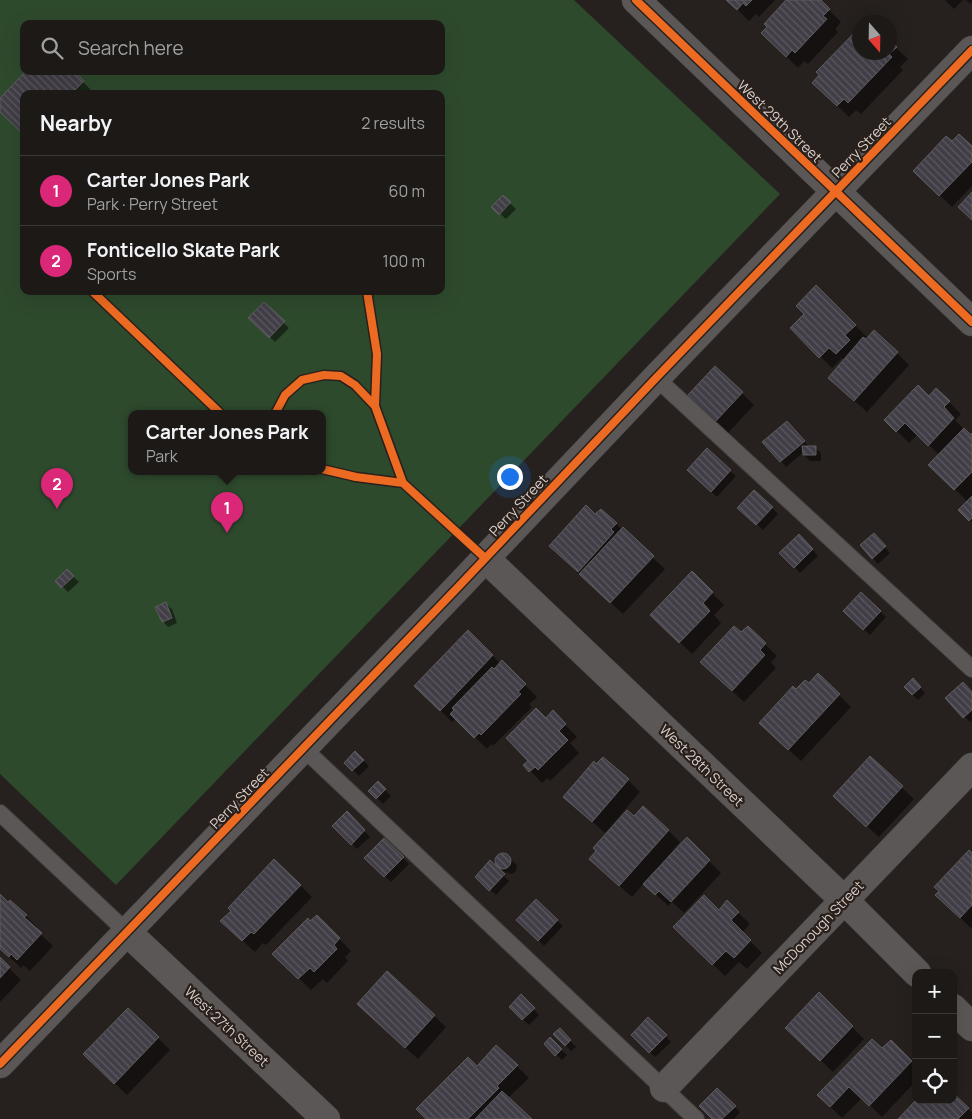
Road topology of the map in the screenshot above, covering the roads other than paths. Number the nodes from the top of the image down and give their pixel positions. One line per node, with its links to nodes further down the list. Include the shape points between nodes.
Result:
1 (636, 0): 3 (street, West 29th Street)
2 (972, 50): 3 (street, Perry Street)
3 (835, 192): 4 (street, West 29th Street); 5 (street, Perry Street)
4 (972, 322)
5 (656, 378): 6 (street, Perry Street); 7 (lane)
6 (485, 558): 8 (street, Perry Street); 11 (street, West 28th Street)
7 (972, 669)
8 (304, 748): 12 (street, Perry Street); 17 (lane)
9 (972, 767): 11 (street, McDonough Street)
10 (0, 812): 12 (lane)
11 (844, 900): 13 (street, West 28th Street); 17 (street, McDonough Street)
12 (127, 932): 16 (street, Perry Street); 18 (street, West 27th Street)
13 (913, 969)
14 (957, 1012): 15 (street)
15 (972, 1027)
16 (0, 1064)
17 (664, 1088): 19 (lane)
18 (326, 1119)
19 (696, 1119)

